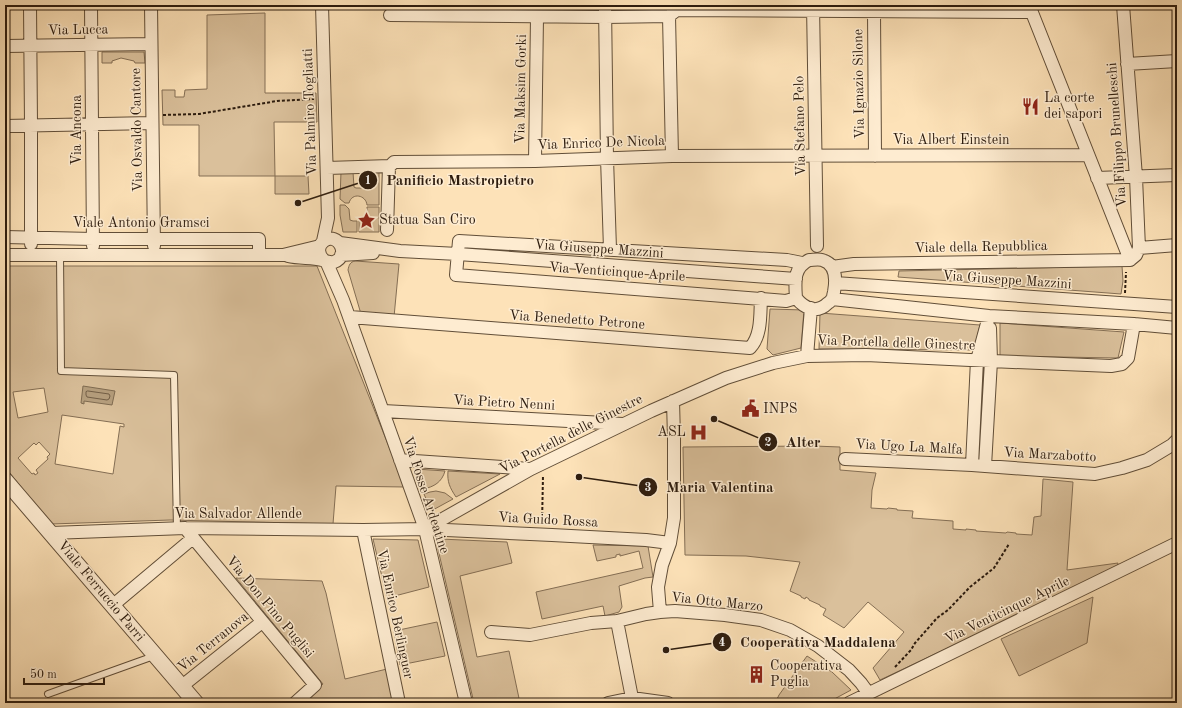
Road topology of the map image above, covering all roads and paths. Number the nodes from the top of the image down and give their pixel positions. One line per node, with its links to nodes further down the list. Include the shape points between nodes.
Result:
1 (30, 5): 17 (street)
2 (91, 5): 14 (street, Via Ancona)
3 (151, 5): 15 (street, Via Osvaldo Cantore)
4 (322, 5): 20 (street, Via Palmiro Togliatti)
5 (605, 5): 13 (street)
6 (1123, 5): 19 (street, Via Filippo Brunelleschi)
7 (813, 8): 9 (street); 11 (street, via 677,10); 27 (street, Via Stefano Pelo)
8 (1031, 8): 9 (street); 25 (street)
9 (874, 12): 28 (street, Via Ignazio Silone)
10 (390, 15): 12 (street)
11 (669, 16): 13 (street); 26 (street)
12 (537, 17): 13 (street); 30 (street, Via Maksim Gorki)
13 (605, 18): 29 (street)
14 (92, 44): 15 (street, Via Lucca); 17 (street, Via Lucca); 22 (street, Via Ancona)
15 (152, 44): 21 (street, Via Osvaldo Cantore)
16 (5, 46): 17 (street, Via Lucca)
17 (31, 46): 23 (street)
18 (1177, 61): 19 (street)
19 (1127, 64): 34 (street, Via Filippo Brunelleschi)
20 (325, 99): 21 (path, via 277,100 199,114); 32 (street, Via Palmiro Togliatti)
21 (152, 119): 22 (street); 40 (street, Via Osvaldo Cantore)
22 (92, 124): 23 (street); 39 (street, Via Ancona)
23 (31, 125): 24 (street); 38 (street)
24 (5, 126)
25 (1088, 155): 28 (street, Via Albert Einstein); 35 (street)
26 (672, 156): 27 (street, Via Enrico De Nicola); 29 (street, Via Enrico De Nicola)
27 (815, 156): 28 (street, Via Albert Einstein); 42 (street, Via Stefano Pelo)
28 (875, 156)
29 (607, 158): 30 (street, Via Enrico De Nicola); 44 (street)
30 (535, 161): 31 (street, Via Enrico De Nicola, via 394,162)
31 (388, 166): 32 (street, Via Enrico De Nicola); 36 (street)
32 (327, 168): 45 (street, Via Palmiro Togliatti)
33 (1177, 175): 34 (street)
34 (1136, 177): 35 (street); 43 (street, Via Filippo Brunelleschi)
35 (1097, 178): 53 (street)
36 (387, 230)
37 (5, 237): 38 (street, Viale Antonio Gramsci)
38 (31, 237): 39 (street, Viale Antonio Gramsci); 49 (street)
39 (93, 239): 40 (street, Viale Antonio Gramsci); 51 (street, Via Ancona)
40 (154, 239): 46 (street, Via Osvaldo Cantore); 52 (street, Viale Antonio Gramsci, via 259,239)
41 (1177, 245): 43 (street)
42 (817, 246): 54 (street); 55 (street, Via Stefano Pelo)
43 (1138, 248): 53 (street, via 1136,255)
44 (610, 249): 47 (street, via 459,241); 54 (street)
45 (331, 251): 47 (street, Via Giuseppe Mazzini); 52 (street, via 300,258); 65 (street, Via Fosse Ardeatine, via 343,300)
46 (153, 254): 51 (street); 52 (street)
47 (458, 254): 56 (street, Via Giuseppe Mazzini); 58 (street, Via Venticinque Aprile, via 456,275)
48 (5, 255): 49 (street)
49 (31, 255): 50 (street)
50 (60, 255): 51 (street); 82 (lane, via 61,371 174,375)
51 (93, 255)
52 (259, 255)
53 (1128, 260): 55 (street, Viale della Repubblica); 61 (path)
54 (806, 262): 55 (street); 56 (street, via 796,273)
55 (828, 264): 57 (street, via 835,276)
56 (796, 279): 59 (street)
57 (835, 283): 60 (street); 61 (street, Via Giuseppe Mazzini)
58 (761, 298): 59 (street, Via Venticinque Aprile, via 786,301); 65 (street, Via Benedetto Petrone, via 758,336 750,348)
59 (796, 298): 63 (street, via 802,305)
60 (832, 299): 63 (street, via 824,308); 64 (street)
61 (1124, 303): 62 (street, Via Giuseppe Mazzini)
62 (1177, 306)
63 (811, 308): 68 (street)
64 (989, 316): 66 (street); 69 (street, Via Ugo La Malfa); 70 (street)
65 (350, 317): 72 (street, Via Fosse Ardeatine)
66 (1134, 324): 67 (street); 70 (street, Via Portella delle Ginestre, via 1128,358 1122,364 1111,366)
67 (1177, 328)
68 (807, 356): 69 (street, Via Portella delle Ginestre, via 866,355); 71 (street, Via Portella delle Ginestre, via 773,363 726,378)
69 (977, 360): 70 (street, Via Portella delle Ginestre); 78 (street, Via Ugo La Malfa)
70 (991, 361): 79 (street)
71 (672, 401): 73 (street, Via Portella delle Ginestre); 88 (street, via 674,518)
72 (383, 411): 73 (street, Via Pietro Nenni); 76 (street, Via Fosse Ardeatine)
73 (624, 424): 77 (street, Via Portella delle Ginestre)
74 (1177, 440): 79 (street, Via Marzabotto, via 1147,460 1095,474)
75 (845, 459): 78 (street, Via Ugo La Malfa)
76 (400, 460): 80 (street); 83 (street, Via Fosse Ardeatine)
77 (543, 464): 80 (street, Via Portella delle Ginestre); 86 (path)
78 (972, 465): 79 (street, Via Ugo La Malfa)
79 (985, 466)
80 (531, 469): 83 (street, Via Portella delle Ginestre)
81 (5, 480): 85 (street, Viale Ferruccio Parri)
82 (181, 528): 84 (street, Via Salvador Allende); 85 (street, Via Salvador Allende); 87 (street, Via Don Pino Puglisi)
83 (425, 529): 84 (street, Via Salvador Allende); 86 (street, Via Guido Rossa); 105 (street, Via Fosse Ardeatine)
84 (363, 530): 104 (street, Via Enrico Berlinguer)
85 (51, 533): 91 (street, Viale Ferruccio Parri)
86 (542, 534): 88 (street, Via Guido Rossa)
87 (193, 538): 91 (street); 94 (street, Via Don Pino Puglisi)
88 (670, 543): 92 (street, via 658,587)
89 (1177, 543): 100 (street, Via Venticinque Aprile)
90 (1009, 544): 97 (path, via 994,568 937,618)
91 (112, 606): 96 (street, Viale Ferruccio Parri)
92 (660, 612): 93 (street, Via Otto Marzo); 100 (street, Via Otto Marzo, via 701,613 761,620 790,630 818,646 849,670)
93 (617, 621): 95 (street, Via Otto Marzo, via 591,623 530,635); 101 (street)
94 (262, 622): 98 (street, Via Terranova); 103 (street, Via Don Pino Puglisi, via 315,686)
95 (491, 632)
96 (155, 655): 98 (street, Viale Ferruccio Parri); 99 (lane)
97 (895, 668)
98 (182, 686): 102 (street, Viale Ferruccio Parri)
99 (48, 694)
100 (869, 694): 108 (street, Via Venticinque Aprile)
101 (632, 698): 106 (street); 107 (street)
102 (196, 703)
103 (295, 703)
104 (399, 703)
105 (466, 703)
106 (608, 703)
107 (668, 703)
108 (849, 703)

